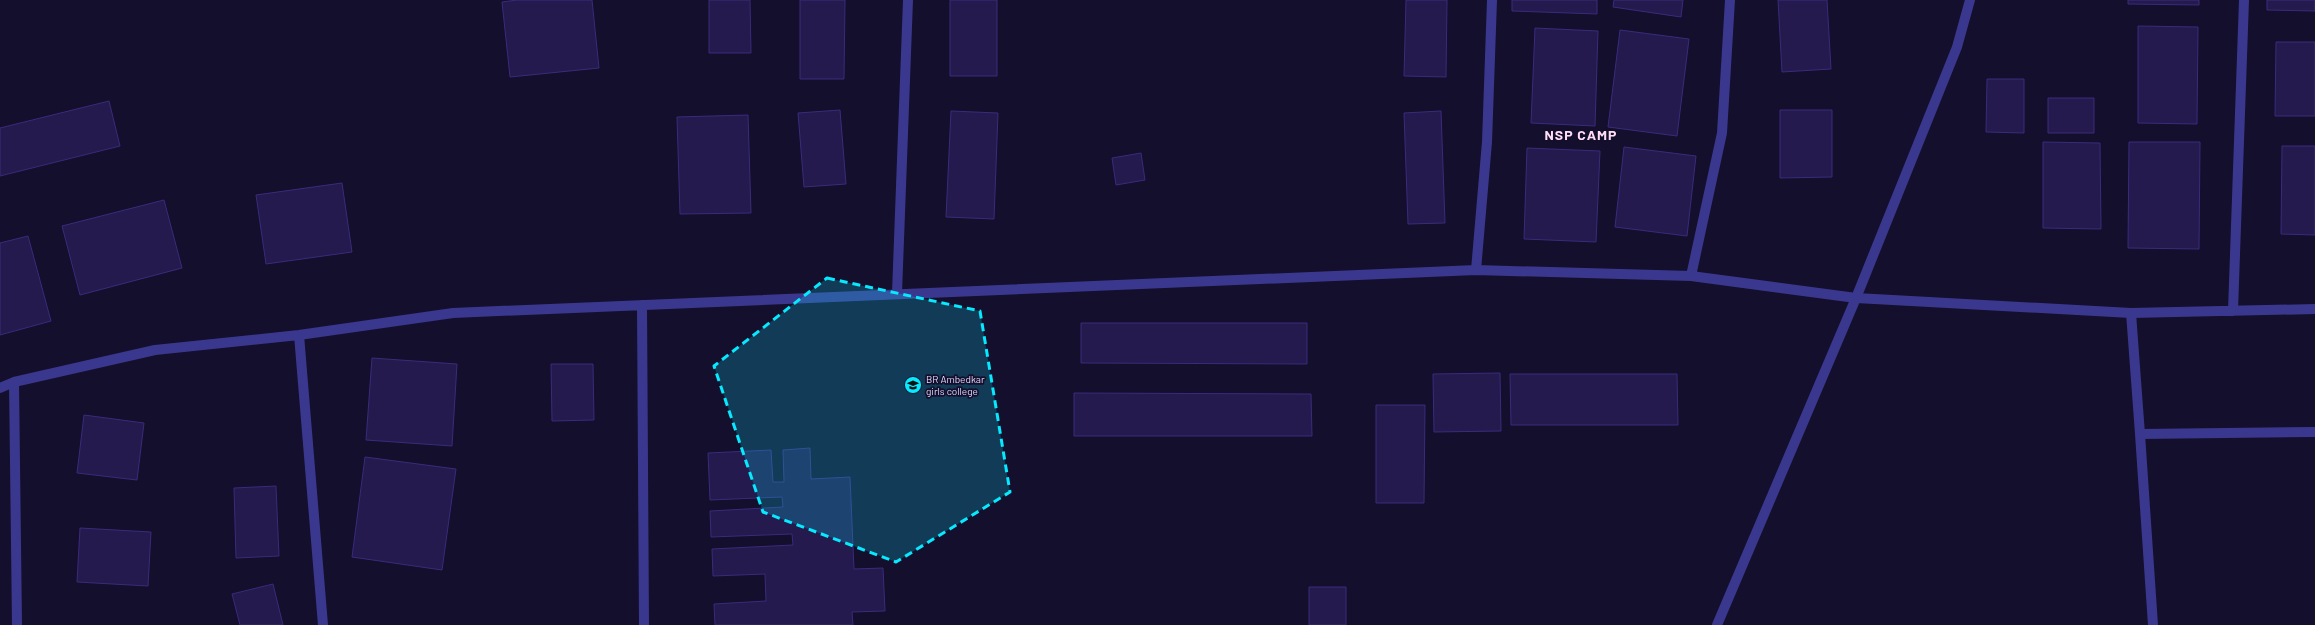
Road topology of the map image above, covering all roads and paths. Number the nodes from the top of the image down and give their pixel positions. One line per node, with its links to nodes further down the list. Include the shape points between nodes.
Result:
1 (908, 0): 8 (street)
2 (1492, 0): 6 (street, via 1488,142)
3 (1730, 0): 7 (street, via 1722,134)
4 (1970, 0): 9 (street, via 1956,47)
5 (2244, 0): 12 (street)
6 (1476, 270): 7 (street); 8 (street)
7 (1692, 276): 9 (street)
8 (897, 293): 10 (street)
9 (1856, 298): 13 (street); 22 (street)
10 (642, 305): 14 (street, via 453,314); 21 (street)
11 (2315, 309): 12 (street)
12 (2233, 311): 13 (street)
13 (2131, 313): 18 (street)
14 (299, 335): 15 (street, via 155,350); 20 (street)
15 (14, 382): 16 (street); 19 (street)
16 (0, 388)
17 (2315, 432): 18 (street)
18 (2140, 434): 23 (street)
19 (17, 625)
20 (323, 625)
21 (644, 625)
22 (1717, 625)
23 (2153, 625)

